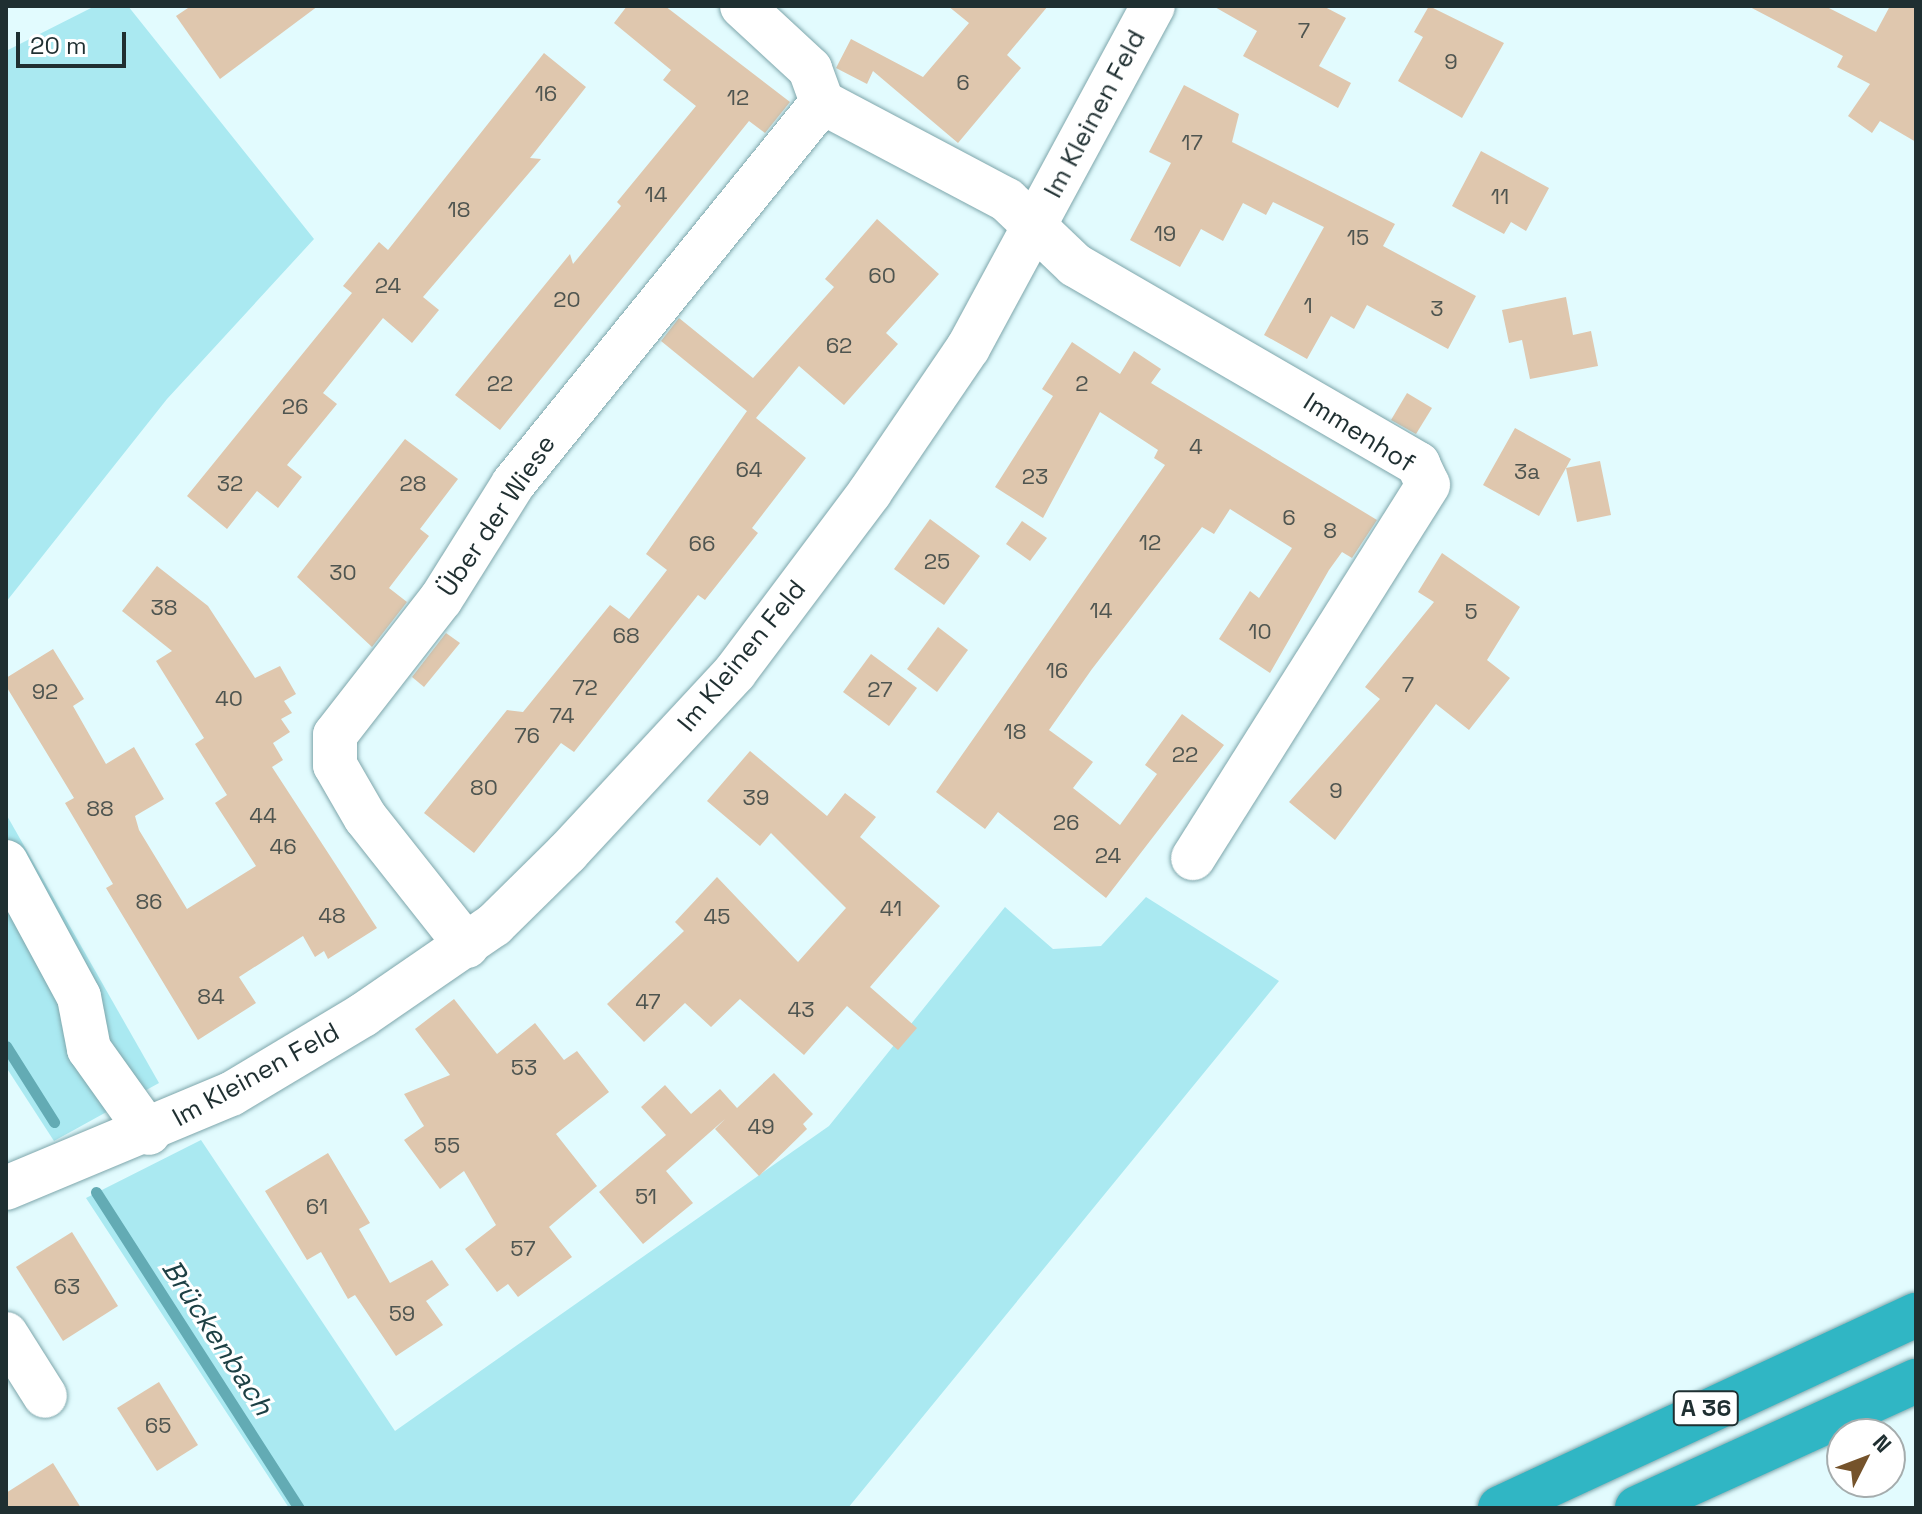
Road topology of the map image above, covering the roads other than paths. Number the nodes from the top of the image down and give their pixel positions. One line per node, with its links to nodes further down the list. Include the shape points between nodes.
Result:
1 (742, 6): 3 (street, via 810,69)
2 (1153, 6): 4 (street, Im Kleinen Feld)
3 (822, 102): 4 (street, via 1007,200); 7 (street, Über der Wiese, via 513,484 441,599 335,735 335,765 365,817)
4 (1035, 227): 5 (street, Immenhof, via 1075,265 1418,464 1428,485); 7 (street, Im Kleinen Feld, via 968,348 735,672 567,853)
5 (1193, 858)
6 (6, 862): 8 (street, Im Kleinen Feld, via 79,997 89,1049)
7 (467, 946): 8 (street, Im Kleinen Feld, via 266,1073)
8 (149, 1133): 9 (street, Im Kleinen Feld)
9 (6, 1188)
10 (1916, 1315): 14 (highway, A 36)
11 (6, 1334): 13 (street)
12 (1916, 1381): 15 (highway, A 36)
13 (45, 1396)
14 (1500, 1508)
15 (1637, 1508)

